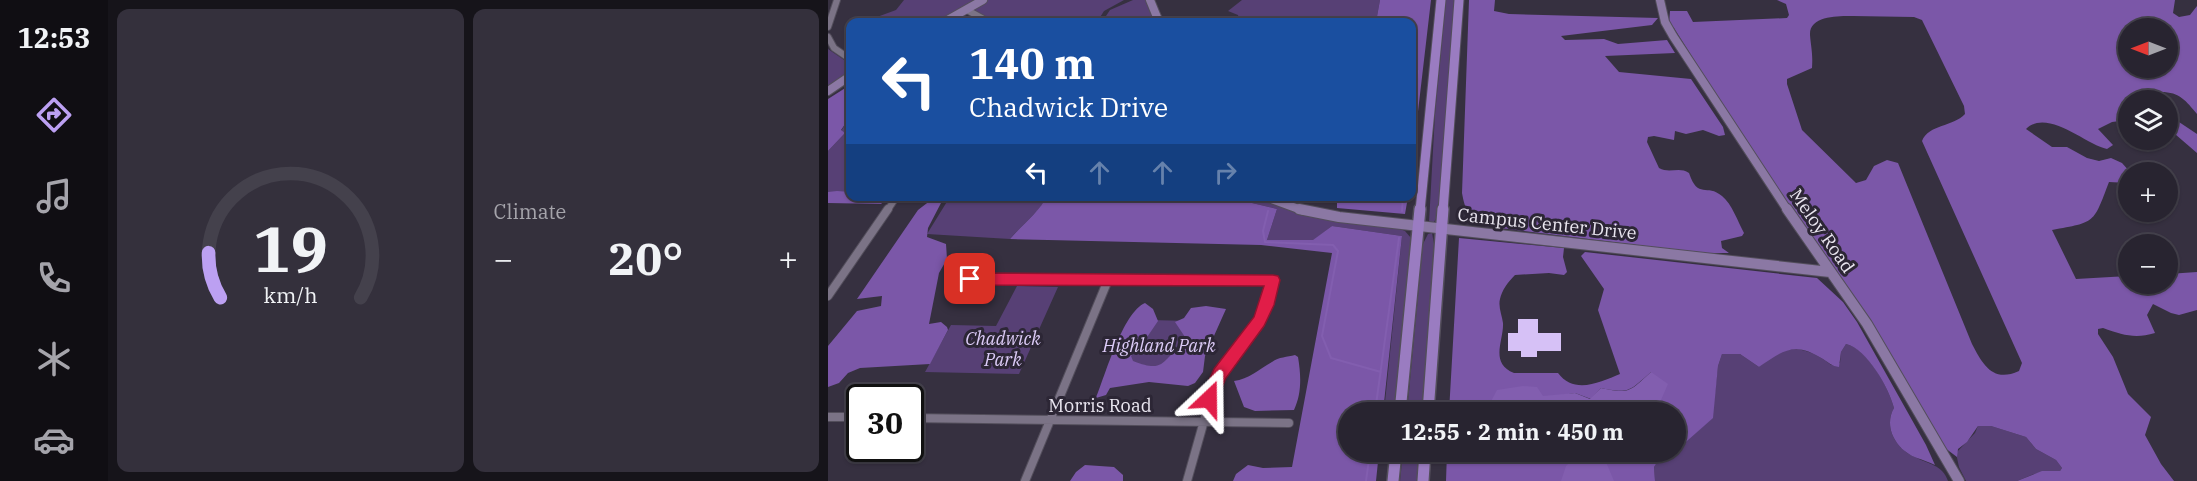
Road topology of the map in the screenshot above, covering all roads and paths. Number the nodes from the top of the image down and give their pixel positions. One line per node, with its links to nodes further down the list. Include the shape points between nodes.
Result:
1 (837, 0): 11 (street)
2 (983, 0): 7 (street)
3 (1150, 0): 10 (street)
4 (1441, 0): 18 (main road)
5 (1459, 0): 19 (main road)
6 (1660, 0): 20 (street, Meloy Road, via 1665,22 1687,59)
7 (967, 10): 8 (street); 9 (street)
8 (952, 18)
9 (981, 18)
10 (1157, 18)
11 (828, 27)
12 (828, 37): 13 (street, via 834,48)
13 (846, 56)
14 (846, 79): 15 (street)
15 (828, 91)
16 (894, 201): 23 (street)
17 (1274, 201): 18 (street, Campus Center Drive, via 1320,214)
18 (1419, 226): 19 (street, Campus Center Drive); 24 (main road)
19 (1442, 229): 20 (street, Campus Center Drive); 25 (main road)
20 (1830, 272): 38 (street, Meloy Road, via 1868,326)
21 (970, 279): 22 (street)
22 (1108, 280): 29 (street); 30 (street, via 1273,280 1259,321 1215,382)
23 (828, 296)
24 (1401, 402)
25 (1429, 402)
26 (828, 417): 27 (street)
27 (846, 417)
28 (924, 418): 29 (street, Morris Road)
29 (1049, 421): 30 (street, Morris Road); 34 (street)
30 (1203, 422): 31 (street, Morris Road); 35 (street)
31 (1289, 423)
32 (1395, 462): 36 (main road)
33 (1424, 462): 37 (main road)
34 (1025, 481)
35 (1186, 481)
36 (1393, 481)
37 (1423, 481)
38 (1959, 481)

